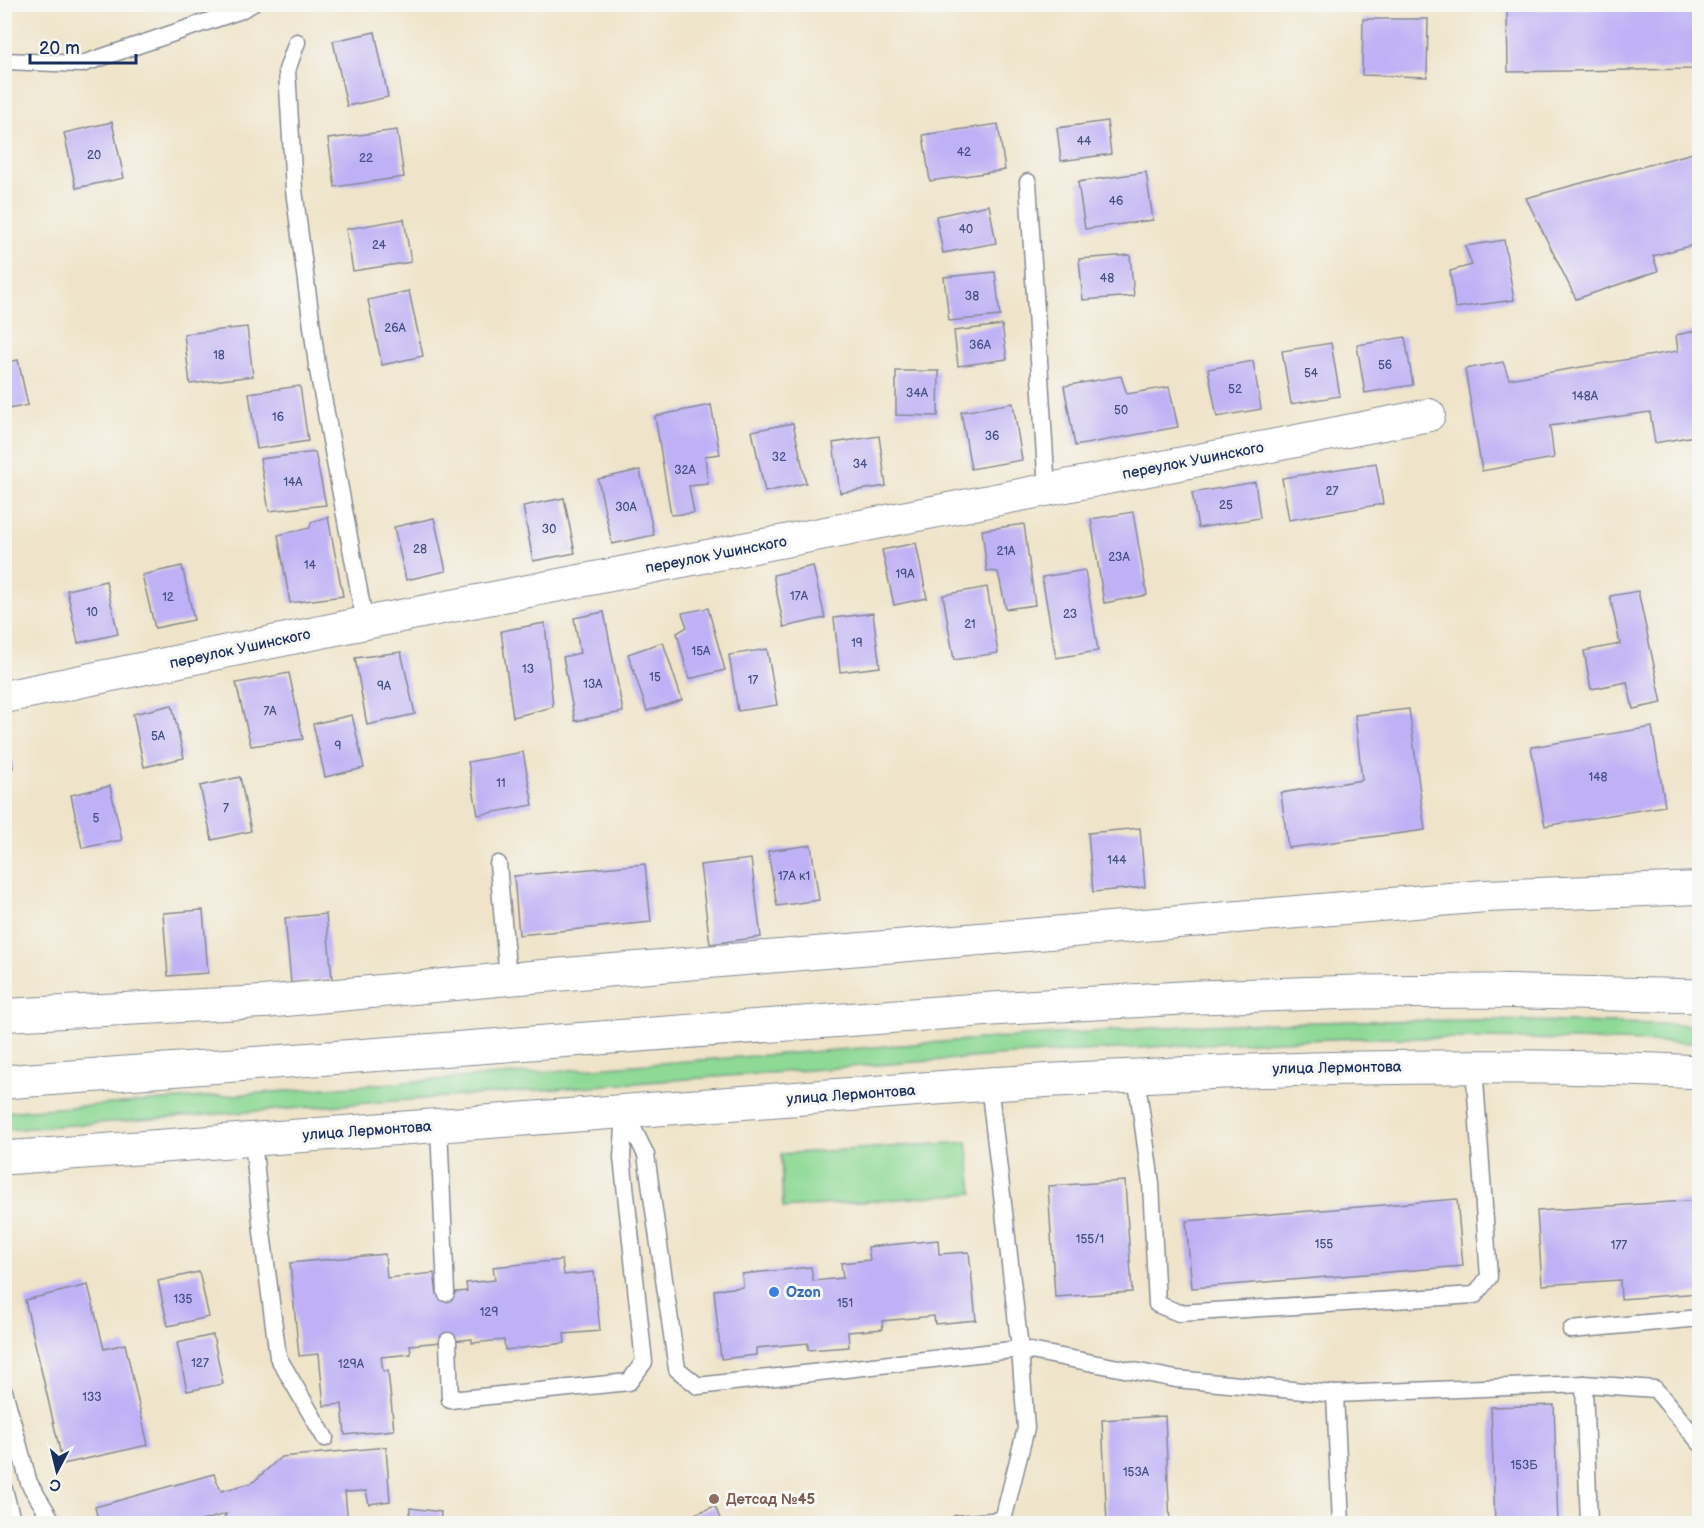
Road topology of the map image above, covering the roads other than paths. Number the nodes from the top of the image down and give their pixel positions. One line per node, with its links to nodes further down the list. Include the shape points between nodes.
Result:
1 (252, 4): 3 (lane, via 82,64)
2 (297, 42): 7 (lane, via 286,70 294,190 317,365)
3 (4, 61)
4 (1028, 182): 6 (lane)
5 (1429, 415): 6 (street, переулок Ушинского)
6 (1047, 490): 7 (street, переулок Ушинского)
7 (364, 623): 8 (street, переулок Ушинского)
8 (4, 697)
9 (498, 864): 11 (lane)
10 (1700, 888): 11 (street, via 1473,897)
11 (508, 979): 13 (street, via 264,1002)
12 (1700, 996): 17 (main road, via 1475,991 1199,997)
13 (4, 1015)
14 (1474, 1066): 15 (main road, улица Лермонтова); 16 (main road, улица Лермонтова); 16 (lane, via 1489,1277 1475,1296 1179,1313 1158,1304 1151,1183)
15 (1700, 1072)
16 (1136, 1075): 18 (main road, улица Лермонтова)
17 (4, 1083)
18 (989, 1084): 19 (main road, улица Лермонтова); 27 (lane)
19 (625, 1112): 20 (main road, улица Лермонтова); 26 (lane, via 622,1157 644,1362 629,1383 450,1400); 27 (lane, via 646,1155 677,1369 699,1386)
20 (439, 1126): 21 (main road, улица Лермонтова); 23 (lane)
21 (253, 1140): 22 (main road, улица Лермонтова); 31 (lane, via 278,1357)
22 (4, 1158)
23 (446, 1293)
24 (1700, 1318): 25 (lane)
25 (1571, 1330)
26 (448, 1341)
27 (1020, 1349): 30 (lane, via 1176,1379); 36 (lane, via 1026,1428 1003,1520)
28 (1584, 1384): 30 (lane); 32 (lane, via 1655,1389); 38 (lane)
29 (4, 1392): 35 (lane, via 29,1483)
30 (1335, 1394): 37 (lane)
31 (325, 1438)
32 (1700, 1443)
33 (4, 1489): 34 (lane)
34 (13, 1524)
35 (54, 1524)
36 (957, 1524)
37 (1341, 1524)
38 (1589, 1524)

